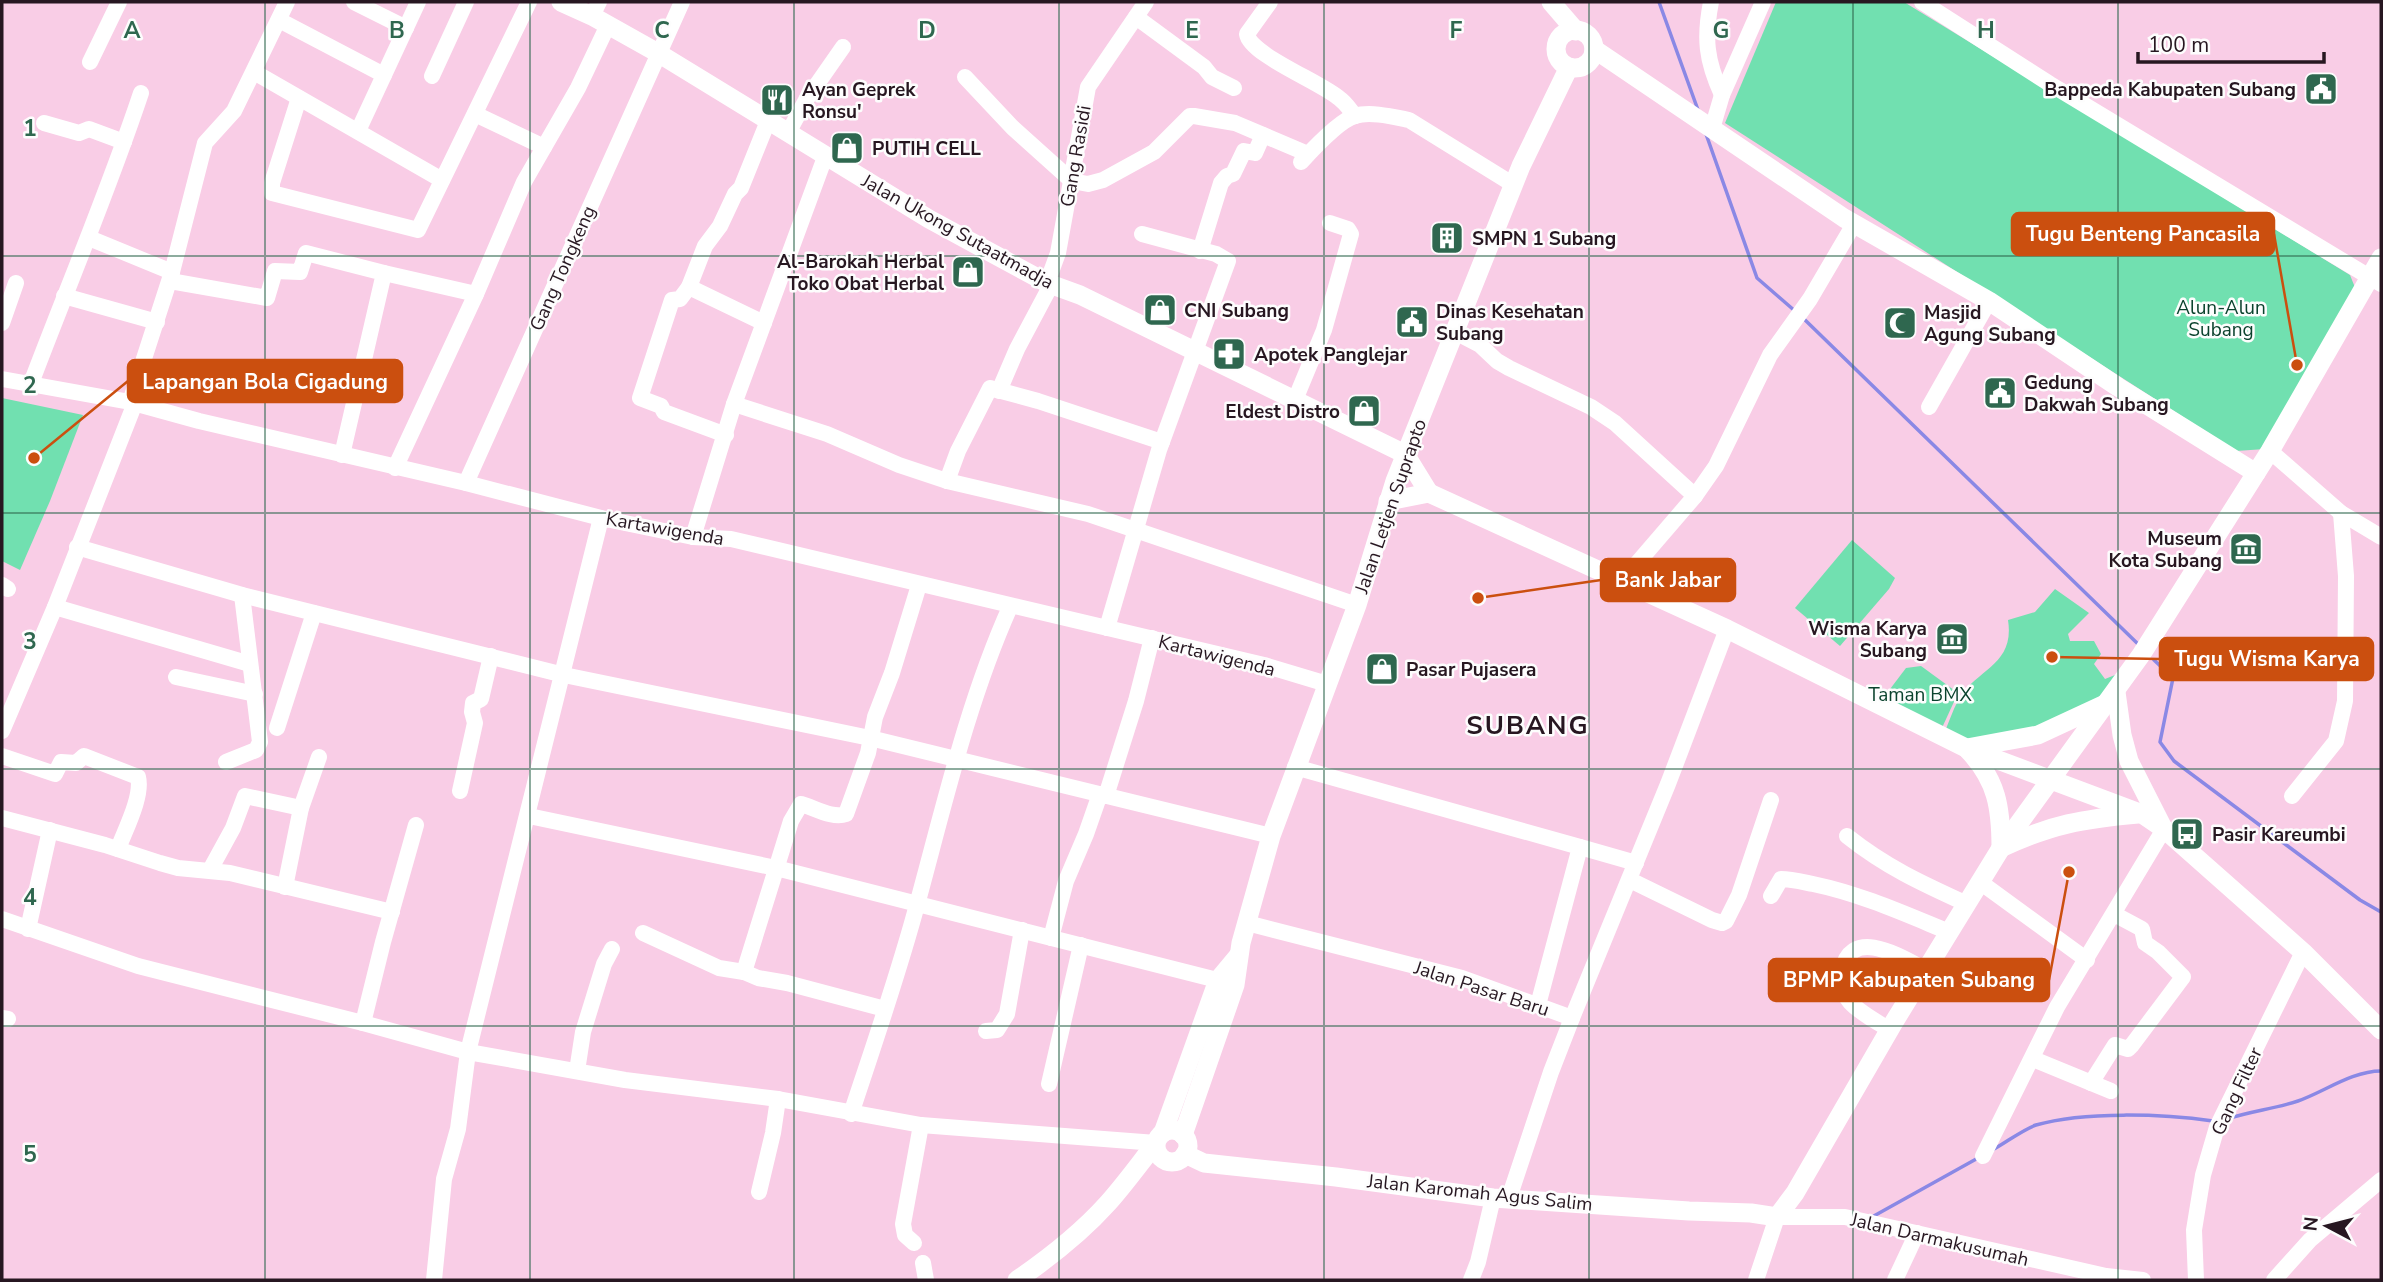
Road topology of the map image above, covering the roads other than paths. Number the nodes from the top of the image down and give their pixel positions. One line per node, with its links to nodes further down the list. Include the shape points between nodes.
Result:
1 (119, 2): 23 (street)
2 (286, 2): 17 (street)
3 (354, 2): 18 (street)
4 (418, 2): 18 (street)
5 (466, 2): 27 (street)
6 (529, 2): 33 (street)
7 (561, 2): 15 (main road, Jalan Ukong Sutaatmadja)
8 (682, 2): 22 (street, Gang Tongkeng)
9 (1146, 2): 16 (street, Gang Rasidi)
10 (1269, 2): 34 (street, via 1249,30 1250,42 1340,98)
11 (1551, 2): 19 (main road)
12 (1711, 2): 31 (street, via 1705,32)
13 (1763, 2): 31 (street)
14 (1922, 2): 55 (street)
15 (600, 14): 22 (main road, Jalan Ukong Sutaatmadja); 42 (street, via 578,88)
16 (1136, 17): 29 (street, via 1212,77); 45 (street, Gang Rasidi, via 1088,87)
17 (279, 20): 25 (street); 26 (street)
18 (406, 29): 26 (street)
19 (1576, 31): 21 (main road, via 1587,34); 24 (main road, via 1560,38 1556,49)
20 (843, 47): 39 (street)
21 (1594, 49): 24 (main road, via 1586,65); 37 (main road)
22 (659, 53): 35 (main road, Jalan Ukong Sutaatmadja); 82 (street, Gang Tongkeng)
23 (90, 62)
24 (1569, 67): 46 (main road, Jalan Letjen Suprapto)
25 (254, 72): 32 (street); 54 (street, via 230,117 205,143)
26 (384, 75): 38 (street)
27 (432, 76)
28 (965, 77): 45 (street)
29 (1234, 88)
30 (141, 93): 41 (street)
31 (1721, 94): 37 (street)
32 (299, 98): 38 (street); 44 (street, via 271,183 272,193 418,230)
33 (475, 114): 42 (street); 44 (street)
34 (1355, 116): 40 (street, via 1305,158); 46 (street, via 1409,120)
35 (768, 121): 39 (main road, Jalan Ukong Sutaatmadja); 58 (street, via 741,188 705,246)
36 (44, 122): 41 (street, via 79,133 89,129)
37 (1712, 129): 48 (main road)
38 (358, 131): 44 (street)
39 (788, 133): 43 (main road, Jalan Ukong Sutaatmadja)
40 (1263, 135): 45 (street, via 1235,123 1190,116 1154,152 1103,180 1088,184); 51 (street, via 1255,153 1244,151 1233,174 1221,183)
41 (124, 142): 50 (street)
42 (544, 147): 59 (street)
43 (825, 157): 57 (main road, Jalan Ukong Sutaatmadja); 64 (street)
44 (442, 180)
45 (1072, 181): 57 (street, Gang Rasidi)
46 (1514, 185): 65 (main road, Jalan Letjen Suprapto)
47 (1331, 223): 70 (street, via 1351,234 1324,330)
48 (1854, 224): 61 (main road); 84 (street, via 1770,355 1716,466)
49 (1142, 234): 51 (street)
50 (89, 237): 54 (street); 60 (street)
51 (1200, 251): 66 (street, via 1228,261)
52 (2381, 258): 55 (main road)
53 (384, 273): 54 (street, via 306,253 300,272 275,271 268,297); 59 (street); 78 (street)
54 (171, 277): 62 (street)
55 (2376, 281): 76 (main road)
56 (16, 283): 63 (street)
57 (1049, 284): 66 (main road, Jalan Ukong Sutaatmadja); 69 (street, Gang Rasidi)
58 (689, 287): 64 (street); 74 (street, via 680,299 672,300 640,398)
59 (475, 293): 79 (street)
60 (64, 296): 62 (street); 68 (street)
61 (1989, 302): 73 (street); 80 (main road)
62 (157, 322): 71 (street)
63 (2, 323)
64 (764, 323): 72 (street)
65 (1455, 332): 77 (main road, Jalan Letjen Suprapto); 84 (street, via 1509,368 1615,423)
66 (1196, 351): 70 (main road, Jalan Ukong Sutaatmadja); 75 (street)
67 (2, 379): 68 (street, Kartawigenda)
68 (30, 386): 71 (street, Kartawigenda)
69 (999, 391): 75 (street); 81 (street, via 990,388)
70 (1295, 400): 77 (main road, Jalan Ukong Sutaatmadja)
71 (132, 402): 78 (street, Kartawigenda); 91 (street)
72 (734, 404): 74 (street); 81 (street)
73 (1929, 407)
74 (726, 435): 89 (street)
75 (1162, 442): 88 (street)
76 (2270, 451): 80 (main road); 86 (street)
77 (1405, 454): 83 (main road); 85 (main road, Jalan Letjen Suprapto)
78 (342, 455): 79 (street, Kartawigenda)
79 (395, 468): 82 (street, Kartawigenda)
80 (2256, 473): 110 (main road)
81 (947, 481): 88 (street, via 1088,514)
82 (466, 483): 87 (street, Kartawigenda)
83 (1429, 493): 85 (main road); 92 (main road)
84 (1695, 496): 92 (street)
85 (1388, 500): 95 (main road, Jalan Letjen Suprapto)
86 (2341, 513): 90 (street); 123 (street, via 2346,576 2345,701 2336,741)
87 (601, 518): 89 (street, Kartawigenda); 105 (street)
88 (1135, 530): 95 (street); 99 (street)
89 (693, 537): 93 (street, Kartawigenda, via 731,539)
90 (2381, 537)
91 (77, 547): 94 (street); 96 (street)
92 (1620, 582): 100 (main road)
93 (919, 585): 97 (street, Kartawigenda); 113 (street)
94 (242, 595): 98 (street); 104 (street)
95 (1357, 605): 107 (main road, Jalan Letjen Suprapto)
96 (55, 607): 103 (street); 112 (street)
97 (1010, 607): 99 (street, Kartawigenda); 117 (street)
98 (314, 613): 102 (street); 111 (street)
99 (1107, 628): 101 (street, Kartawigenda)
100 (1727, 629): 114 (main road); 137 (street)
101 (1152, 639): 107 (street, Kartawigenda); 122 (street)
102 (491, 656): 105 (street); 121 (street, via 481,700 473,703 475,723)
103 (225, 658): 104 (street); 108 (street)
104 (250, 664): 109 (street)
105 (564, 675): 113 (street); 127 (street)
106 (176, 677): 108 (street)
107 (1327, 684): 119 (main road, Jalan Letjen Suprapto)
108 (217, 687): 109 (street)
109 (255, 694): 118 (street, via 258,747)
110 (2112, 698): 114 (main road, via 2038,735); 120 (main road); 130 (main road, via 2130,761)
111 (277, 728)
112 (2, 731)
113 (870, 738): 117 (street); 138 (street, via 846,814 798,806)
114 (1966, 748): 120 (main road); 135 (main road, via 1989,777 2001,818)
115 (2, 757): 136 (street, via 55,774 61,762 76,763 85,756 138,777 137,797)
116 (319, 757): 125 (street)
117 (956, 758): 122 (street); 144 (street)
118 (226, 762)
119 (1295, 767): 132 (main road, Jalan Letjen Suprapto); 134 (street)
120 (2052, 779): 126 (main road); 135 (main road)
121 (460, 791)
122 (1103, 795): 132 (street); 154 (street, via 1066,881)
123 (2292, 796)
124 (1771, 800): 140 (street, via 1726,921 1713,920)
125 (301, 808): 139 (street, via 245,796); 142 (street)
126 (2142, 814): 130 (main road); 135 (main road, via 2058,825)
127 (528, 816): 138 (street); 169 (street)
128 (2, 818): 131 (street)
129 (416, 825): 146 (street)
130 (2164, 829): 147 (street); 157 (main road)
131 (50, 830): 136 (street); 150 (street)
132 (1271, 836): 149 (main road, Jalan Letjen Suprapto)
133 (1847, 836): 145 (street, via 1904,876)
134 (1580, 847): 137 (street); 162 (street)
135 (2001, 848): 141 (main road)
136 (118, 849): 139 (street, via 178,868)
137 (1636, 863): 140 (street)
138 (776, 868): 144 (street); 160 (street)
139 (210, 870): 142 (street)
140 (1630, 880): 164 (street)
141 (1980, 882): 145 (main road); 158 (street)
142 (285, 887): 146 (street)
143 (1771, 896): 152 (street, via 1782,878 1824,886)
144 (918, 904): 151 (street); 163 (street)
145 (1967, 904): 152 (main road)
146 (392, 912): 165 (street)
147 (2114, 914): 158 (street); 172 (street, via 2142,929 2145,943 2183,977 2132,1045 2127,1049 2115,1045)
148 (2, 919): 150 (street)
149 (1247, 923): 161 (main road, Jalan Letjen Suprapto); 162 (street, Jalan Pasar Baru, via 1462,978)
150 (29, 929): 165 (street, via 138,966)
151 (1022, 930): 154 (street); 168 (street, via 1007,1014 997,1030)
152 (1949, 932): 159 (main road)
153 (643, 933): 160 (street, via 719,968)
154 (1051, 937): 155 (street)
155 (1081, 945): 161 (street); 173 (street)
156 (612, 949): 171 (street, via 583,1032)
157 (2303, 952): 167 (main road); 197 (street, Gang Filter, via 2217,1127 2194,1230)
158 (2087, 960): 170 (street, via 2057,1007)
159 (1926, 970): 166 (main road); 166 (street, via 1885,948 1856,950 1844,962 1841,984 1848,1000)
160 (744, 972): 163 (street)
161 (1226, 982): 178 (main road, Jalan Letjen Suprapto); 179 (main road, Jalan Letjen Suprapto)
162 (1538, 1005): 164 (street, Jalan Pasar Baru)
163 (885, 1009): 176 (street)
164 (1572, 1018): 184 (street, Jalan Pasar Baru)
165 (363, 1023): 169 (street)
166 (1889, 1030): 185 (main road)
167 (2381, 1030)
168 (986, 1031)
169 (468, 1052): 171 (street); 190 (street, via 458,1129 444,1179)
170 (2033, 1059): 172 (street); 180 (street)
171 (577, 1071): 175 (street)
172 (2091, 1083): 174 (street)
173 (1049, 1084)
174 (2111, 1091)
175 (778, 1099): 176 (street); 183 (street)
176 (851, 1114): 177 (street)
177 (921, 1125): 178 (street); 187 (street, via 903,1224 905,1235)
178 (1159, 1138): 179 (main road, Jalan Karomah Agus Salim, via 1176,1130); 179 (main road, via 1160,1157); 182 (main road, Jalan Letjen Suprapto)
179 (1179, 1150): 182 (main road); 184 (main road, Jalan Karomah Agus Salim, via 1204,1163)
180 (1983, 1156)
181 (2381, 1180): 198 (street, via 2310,1240)
182 (1121, 1186): 192 (main road, Jalan Letjen Suprapto, via 1091,1220)
183 (759, 1192)
184 (1501, 1198): 185 (main road, Jalan Karomah Agus Salim); 193 (street, Jalan Pasar Baru)
185 (1777, 1217): 186 (street, Jalan Darmakusumah, via 1845,1217); 194 (street)
186 (1917, 1233): 189 (street, Jalan Darmakusumah); 195 (street)
187 (914, 1243)
188 (923, 1263): 191 (street)
189 (2075, 1275): 196 (street, Jalan Darmakusumah)
190 (434, 1280)
191 (926, 1280)
192 (1017, 1280)
193 (1471, 1280)
194 (1756, 1280)
195 (1895, 1280)
196 (2143, 1280)
197 (2196, 1280)
198 (2274, 1280)

